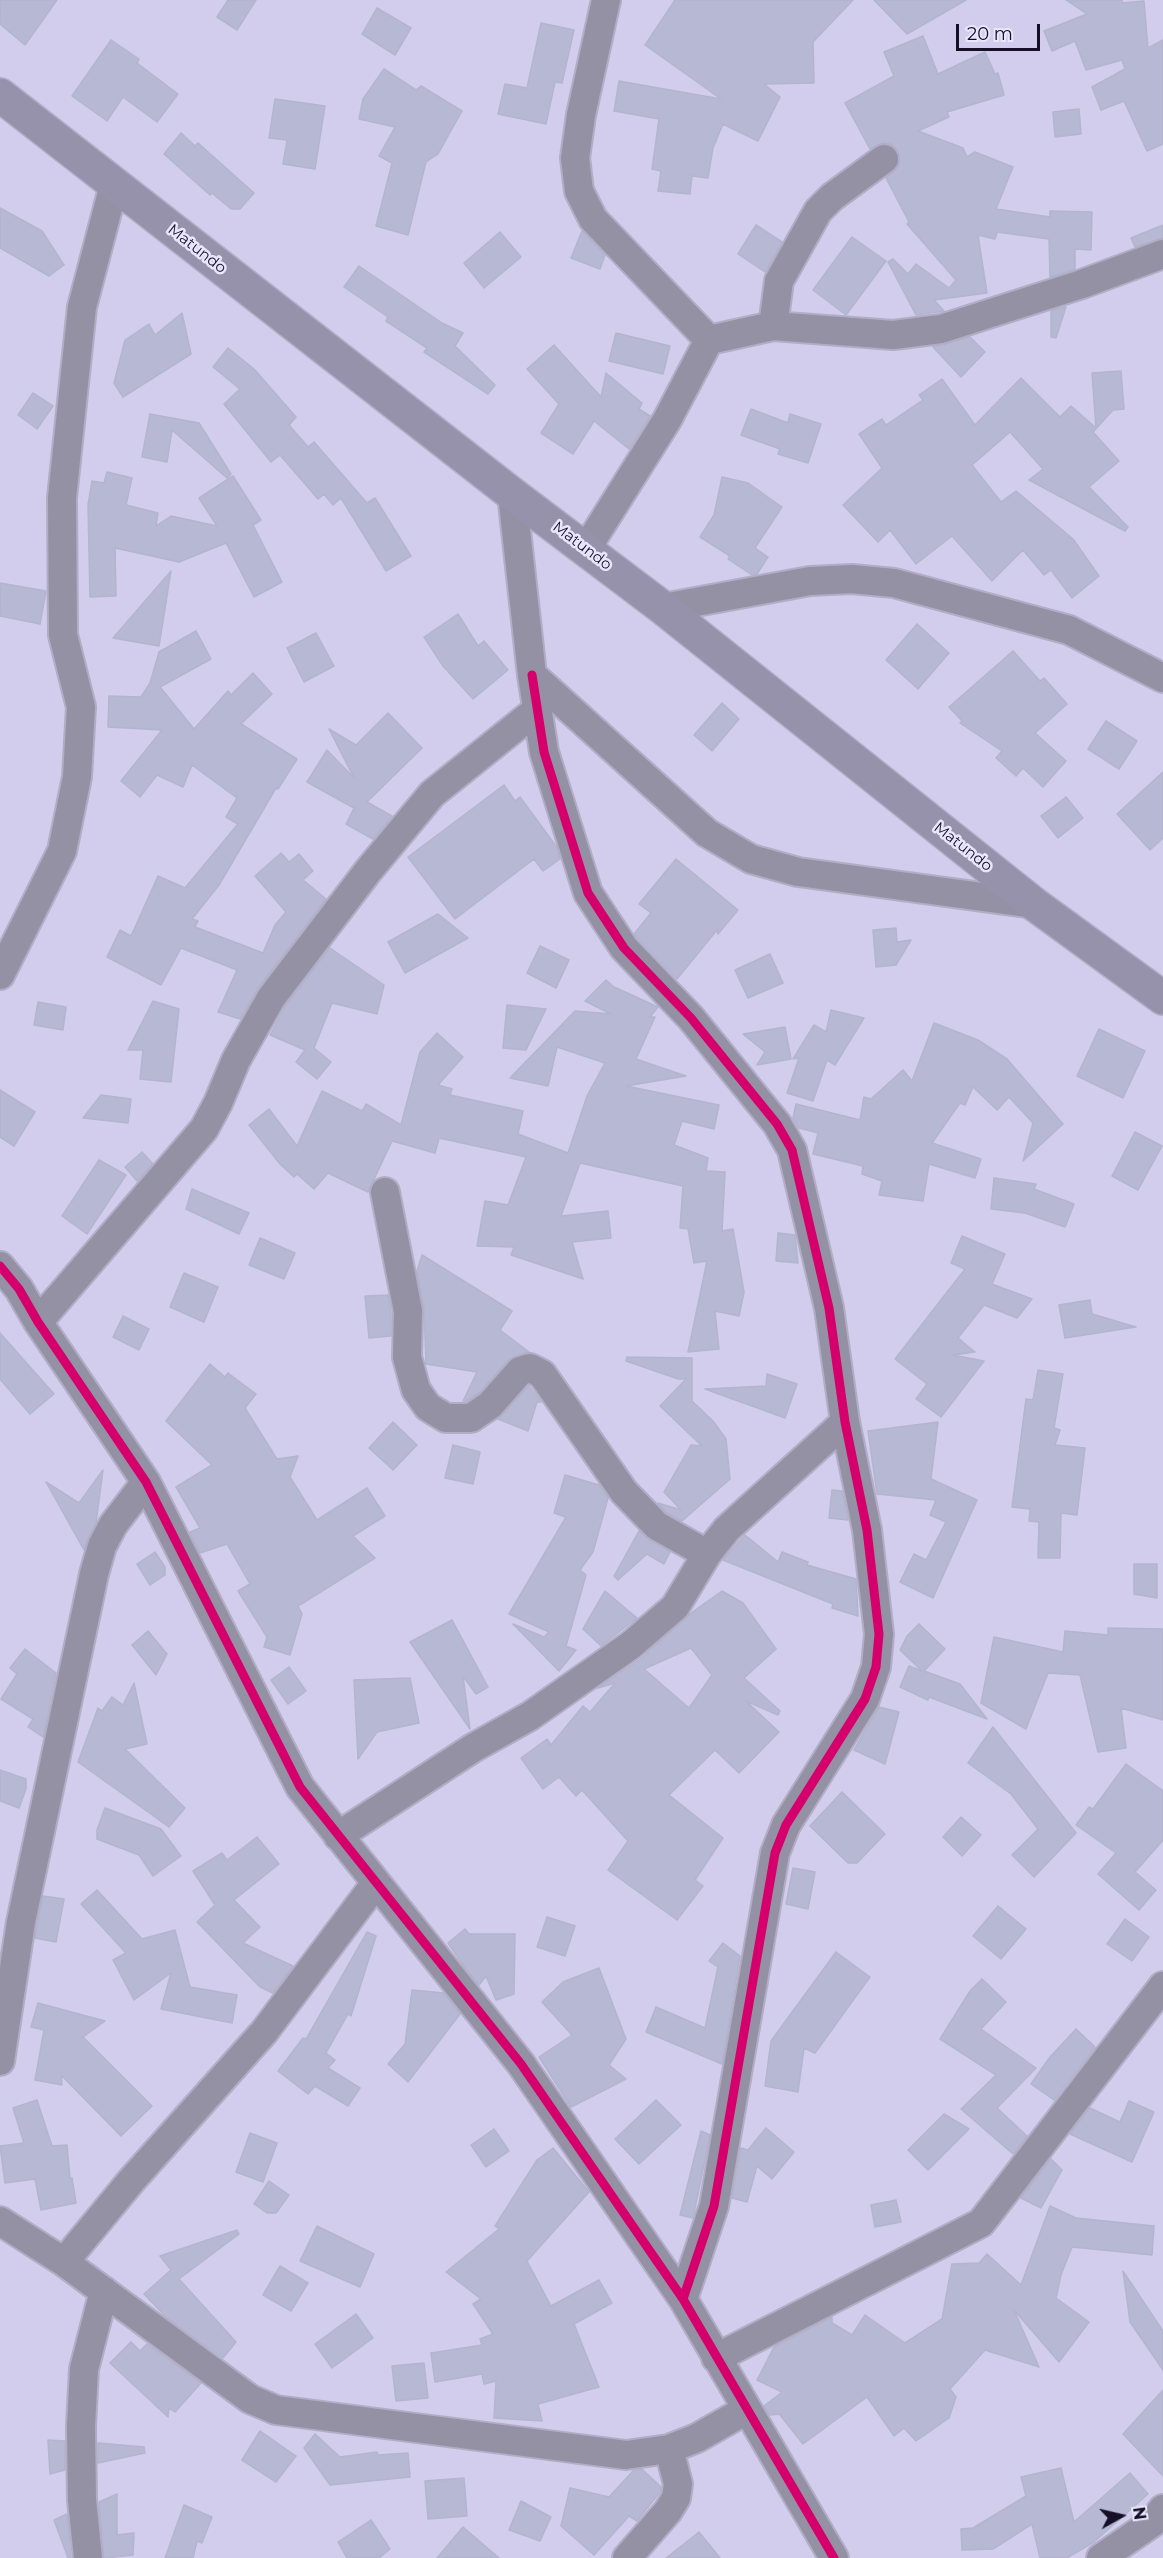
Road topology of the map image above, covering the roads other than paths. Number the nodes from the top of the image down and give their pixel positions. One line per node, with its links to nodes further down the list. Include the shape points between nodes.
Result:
1 (606, 0): 7 (street, via 578,136 575,158 579,192 592,219)
2 (0, 95): 4 (main road, Matundo)
3 (884, 159): 6 (street, via 818,211 779,281)
4 (114, 185): 8 (main road, Matundo); 15 (street, via 82,307 62,498 63,635 81,708 77,777 62,851)
5 (1163, 254): 6 (street, via 941,329 893,335)
6 (773, 326): 7 (street)
7 (709, 340): 9 (street, via 667,420)
8 (512, 494): 9 (main road, Matundo); 11 (street)
9 (586, 549): 10 (main road, Matundo)
10 (663, 608): 12 (street, via 810,581 894,583 1069,630); 14 (main road, Matundo)
11 (532, 675): 13 (street); 14 (street, via 707,833 752,859 798,872)
12 (1163, 678)
13 (538, 710): 19 (street, via 432,794 368,871 271,998 204,1129); 20 (street, via 544,752 588,893 624,948 698,1027 777,1124 792,1150 829,1308)
14 (1034, 903): 16 (main road, Matundo)
15 (0, 975)
16 (1163, 998)
17 (385, 1191): 22 (street, via 408,1311 407,1357 416,1390 428,1407 446,1418 471,1418 490,1405 520,1371 530,1368 543,1374 624,1492 657,1526)
18 (0, 1266): 19 (street)
19 (38, 1322): 21 (street)
20 (845, 1422): 22 (street, via 727,1529); 30 (street, via 867,1530 879,1634 876,1667 865,1699 786,1825 775,1853 714,2206)
21 (146, 1482): 23 (street, via 300,1787); 26 (street, via 113,1525 94,1574 21,1922)
22 (707, 1554): 23 (street, via 675,1607 631,1645 530,1716 473,1748)
23 (338, 1836): 24 (street)
24 (376, 1883): 28 (street, via 264,2032 130,2181); 30 (street, via 521,2064)
25 (1163, 1986): 31 (street, via 981,2223)
26 (0, 2061)
27 (0, 2221): 28 (street)
28 (64, 2262): 29 (street)
29 (104, 2291): 33 (street, via 250,2399 276,2410 626,2454); 35 (street, via 84,2369 82,2500)
30 (683, 2299): 31 (street)
31 (716, 2358): 32 (street)
32 (746, 2410): 33 (street); 37 (street)
33 (669, 2449): 36 (street, via 678,2484 676,2498)
34 (1163, 2509): 38 (street, via 1152,2523)
35 (88, 2558)
36 (627, 2558)
37 (834, 2558)
38 (1101, 2558)

